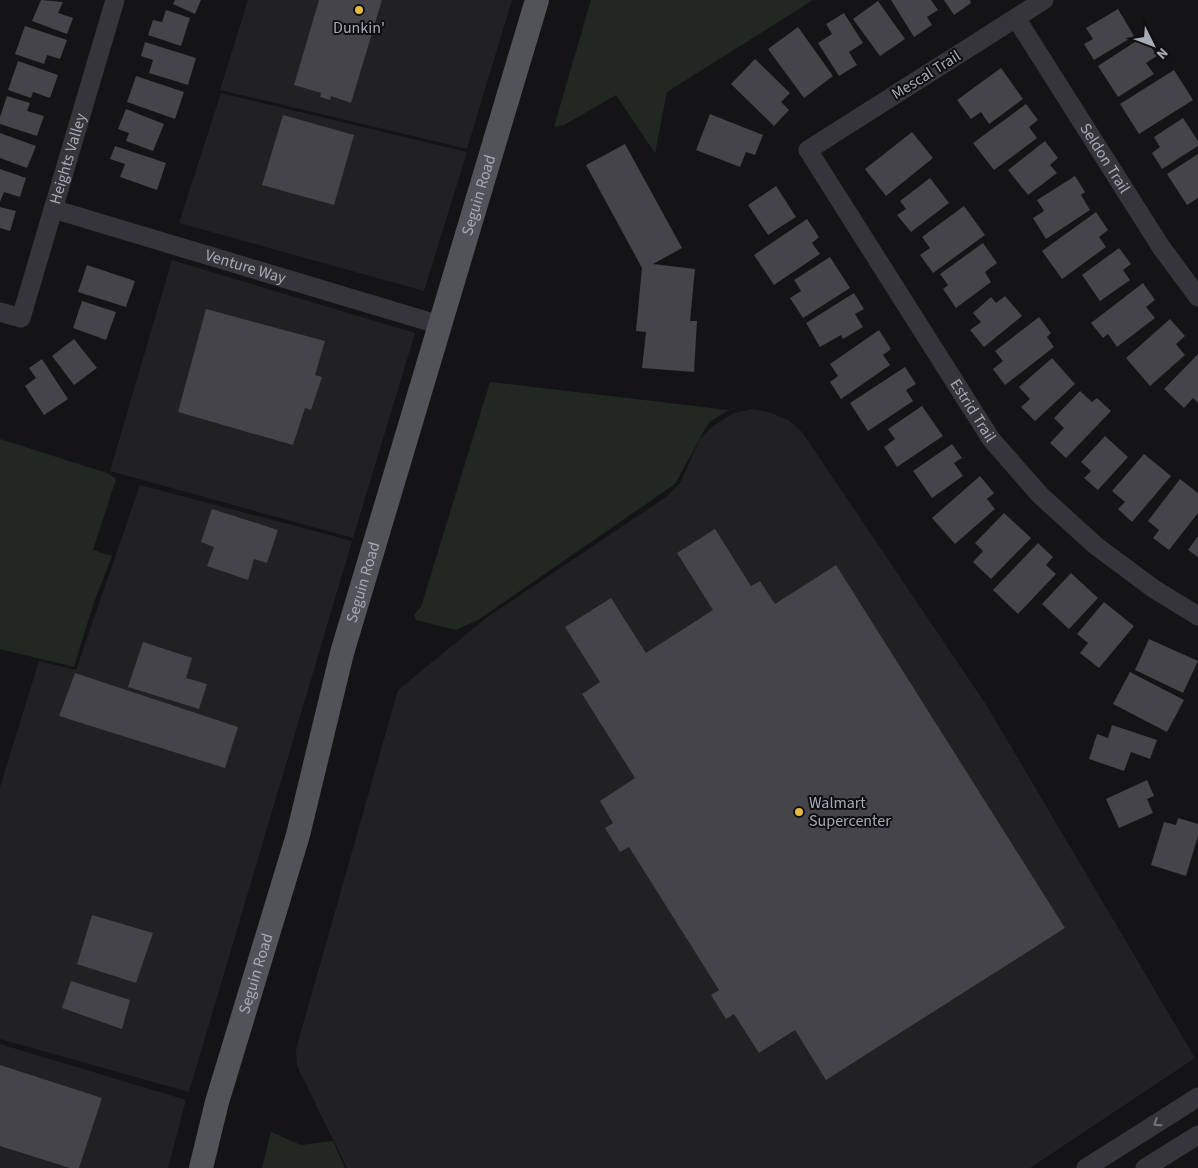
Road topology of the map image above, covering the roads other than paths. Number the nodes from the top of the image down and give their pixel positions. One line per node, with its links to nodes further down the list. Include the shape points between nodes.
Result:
1 (115, 0): 6 (street, Heights Valley)
2 (537, 0): 9 (main road, Seguin Road)
3 (1044, 0): 4 (street, Mescal Trail)
4 (1016, 18): 5 (street, Mescal Trail); 7 (street, Seldon Trail, via 1161,247)
5 (808, 150): 10 (street, Estrid Trail, via 992,439 1040,495 1095,545 1154,589)
6 (53, 209): 8 (street, Heights Valley, via 21,318); 9 (street, Venture Way)
7 (1198, 297)
8 (0, 312)
9 (440, 324): 13 (main road, Seguin Road, via 342,653 298,835 217,1102)
10 (1198, 616)
11 (1198, 1097): 14 (street, one-way to 14)
12 (1198, 1135): 15 (street)
13 (201, 1168)
14 (1086, 1168)
15 (1145, 1168)

